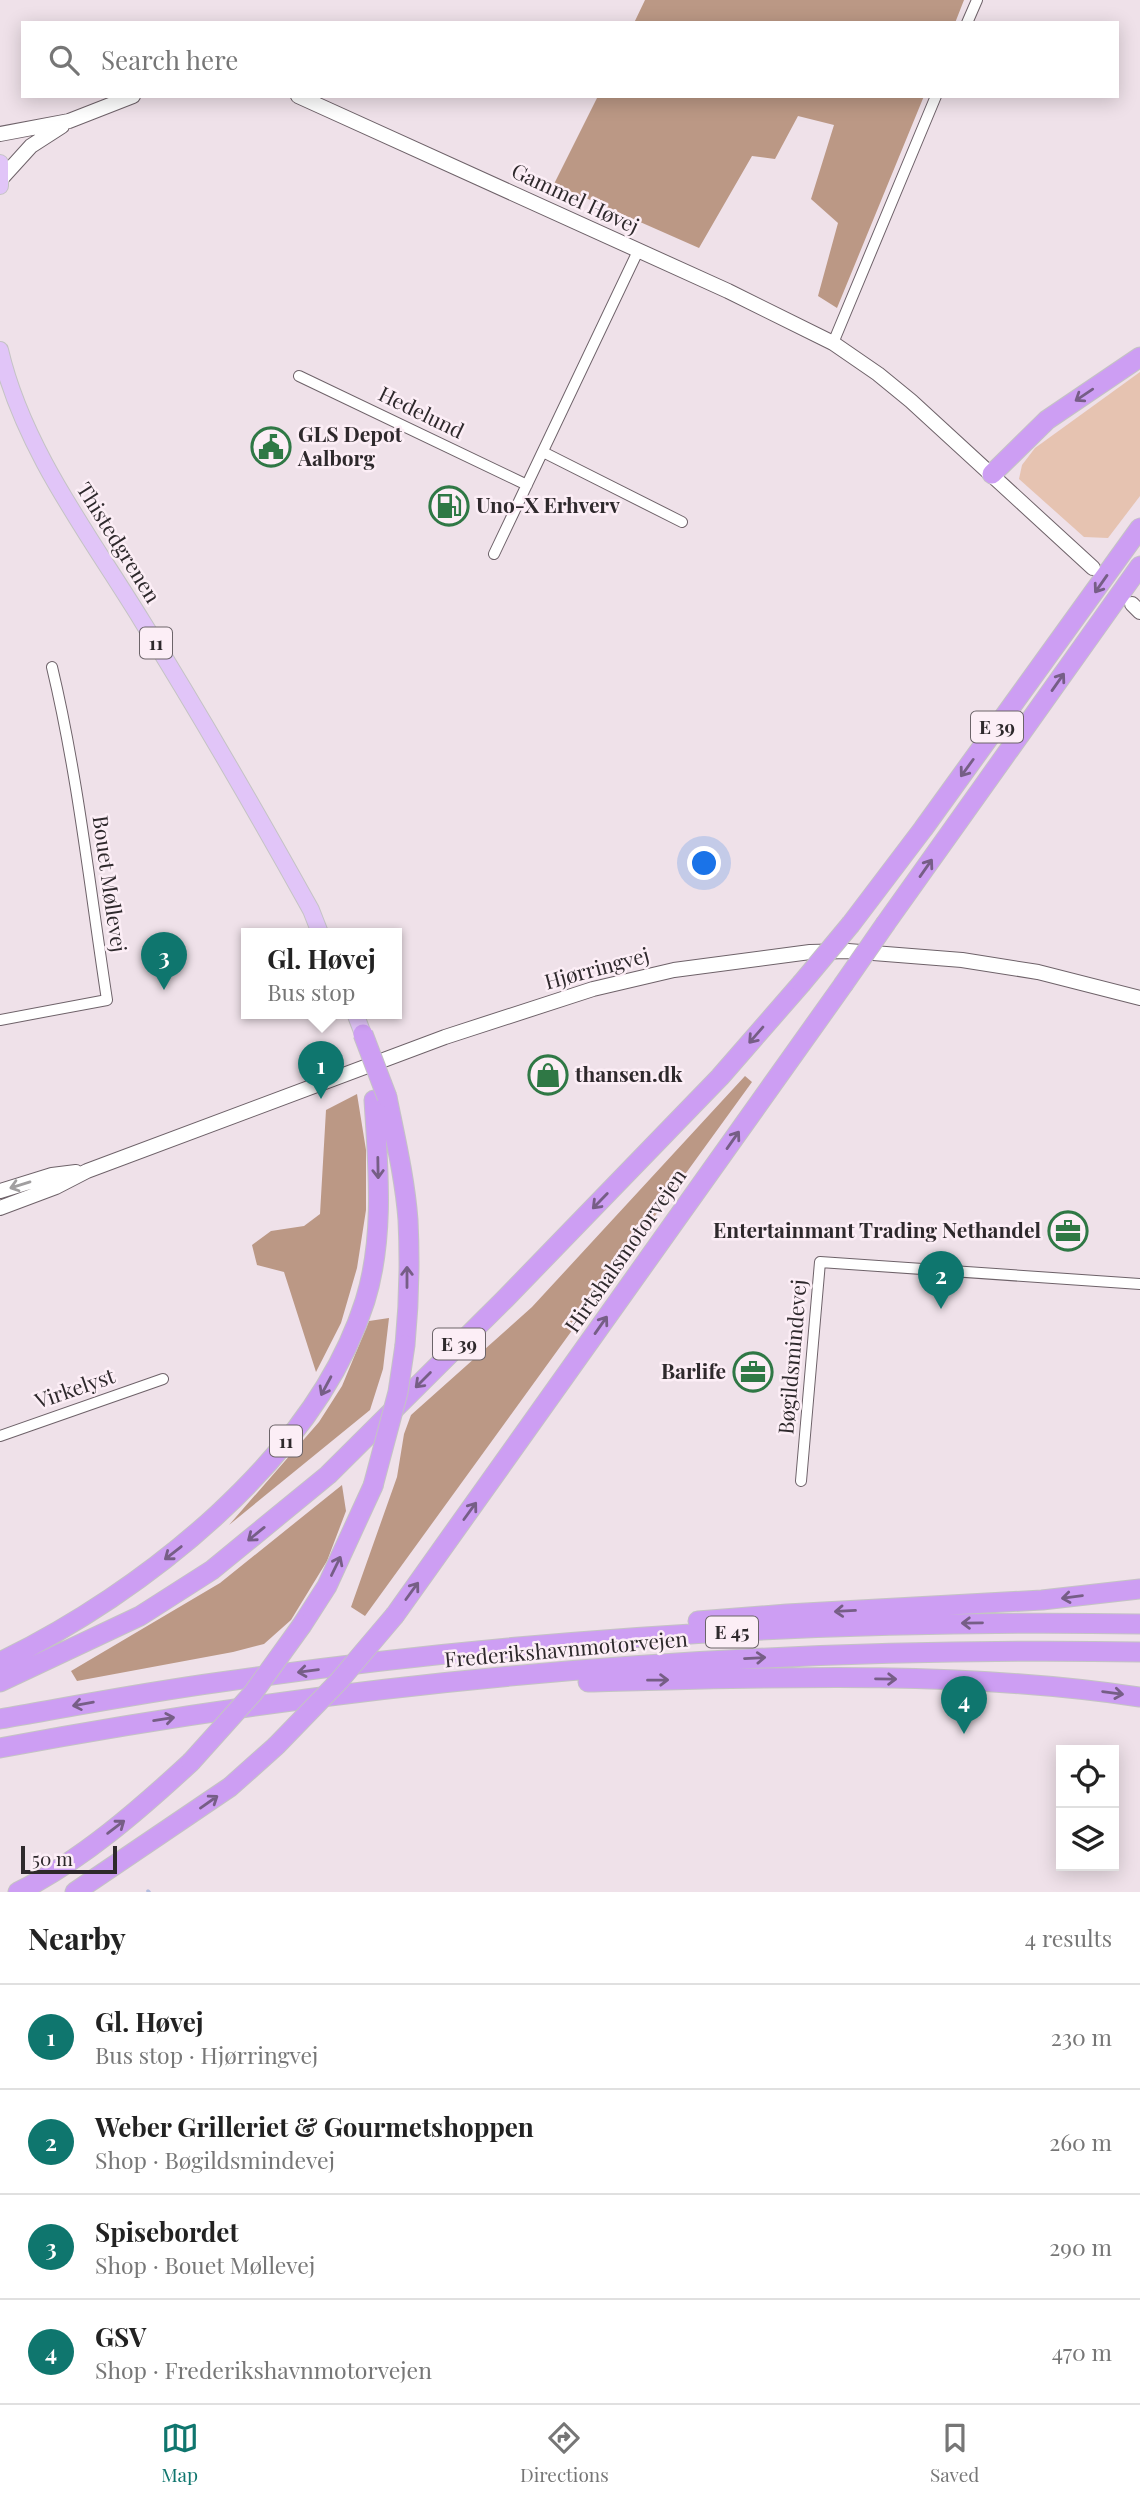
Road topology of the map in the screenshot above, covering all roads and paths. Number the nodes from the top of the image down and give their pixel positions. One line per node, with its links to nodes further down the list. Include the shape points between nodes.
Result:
1 (976, 0): 2 (street)
2 (968, 21)
3 (128, 98): 6 (main road)
4 (302, 98): 9 (main road, Gammel Høvej)
5 (935, 98): 10 (street)
6 (69, 121): 7 (main road); 8 (main road, via 31,146)
7 (0, 134)
8 (0, 176)
9 (638, 251): 10 (main road, Gammel Høvej); 14 (street)
10 (833, 343): 15 (main road, Gammel Høvej, via 878,374)
11 (0, 350): 23 (main road, Thistedgrenen / 11, via 24,421 53,477 236,776)
12 (1140, 357): 15 (highway, one-way to 15, via 1047,420)
13 (299, 376): 16 (street, Hedelund)
14 (543, 452): 16 (street); 17 (street)
15 (992, 474): 21 (main road, Gammel Høvej)
16 (527, 485): 19 (street)
17 (682, 522)
18 (1140, 528): 40 (highway, Hirtshalsmotorvejen / E 39, one-way to 40, bridge, via 851,924 720,1077 505,1299 328,1475 212,1570 140,1616)
19 (494, 554)
20 (1140, 566): 46 (highway, Hirtshalsmotorvejen / E 39, one-way to 20, bridge, via 230,1787 339,1681 395,1615)
21 (1093, 568)
22 (52, 667): 25 (street, Bouet Møllevej, via 107,1000)
23 (318, 928)
24 (1140, 998): 28 (main road, Hjørringvej, via 1038,972 873,952 810,952 674,970 593,989 445,1037)
25 (0, 1020)
26 (359, 1023): 27 (highway, 11, bridge)
27 (381, 1098): 39 (highway, 11, one-way to 39, via 374,1257 361,1312 319,1399 280,1448 199,1532 141,1578 62,1630); 45 (highway, 11, one-way to 27, bridge, via 128,1817 191,1762 253,1693 327,1586 373,1486 398,1392 408,1314 408,1220 400,1161)
28 (87, 1171): 29 (main road, Hjørringvej, one-way to 29, via 52,1175); 30 (main road, Hjørringvej)
29 (0, 1191)
30 (0, 1208)
31 (1140, 1284): 34 (street, Bøgildsmindevej, via 820,1262)
32 (163, 1379): 33 (street, Virkelyst)
33 (0, 1436)
34 (802, 1481)
35 (1140, 1589): 38 (highway, one-way to 38, via 1042,1601 615,1628)
36 (1140, 1625): 38 (highway, Frederikshavnmotorvejen / E 45, one-way to 38, via 985,1623 788,1629)
37 (1140, 1652): 41 (highway, Frederikshavnmotorvejen / E 45, one-way to 37, via 690,1661 1011,1650)
38 (425, 1657): 43 (highway, Frederikshavnmotorvejen / E 45, one-way to 43, via 222,1682)
39 (0, 1662)
40 (0, 1682)
41 (394, 1688): 42 (highway, one-way to 42, via 827,1678 980,1680); 44 (highway, Frederikshavnmotorvejen / E 45, one-way to 41)
42 (1140, 1697)
43 (0, 1720)
44 (0, 1748)
45 (18, 1892)
46 (75, 1892)

